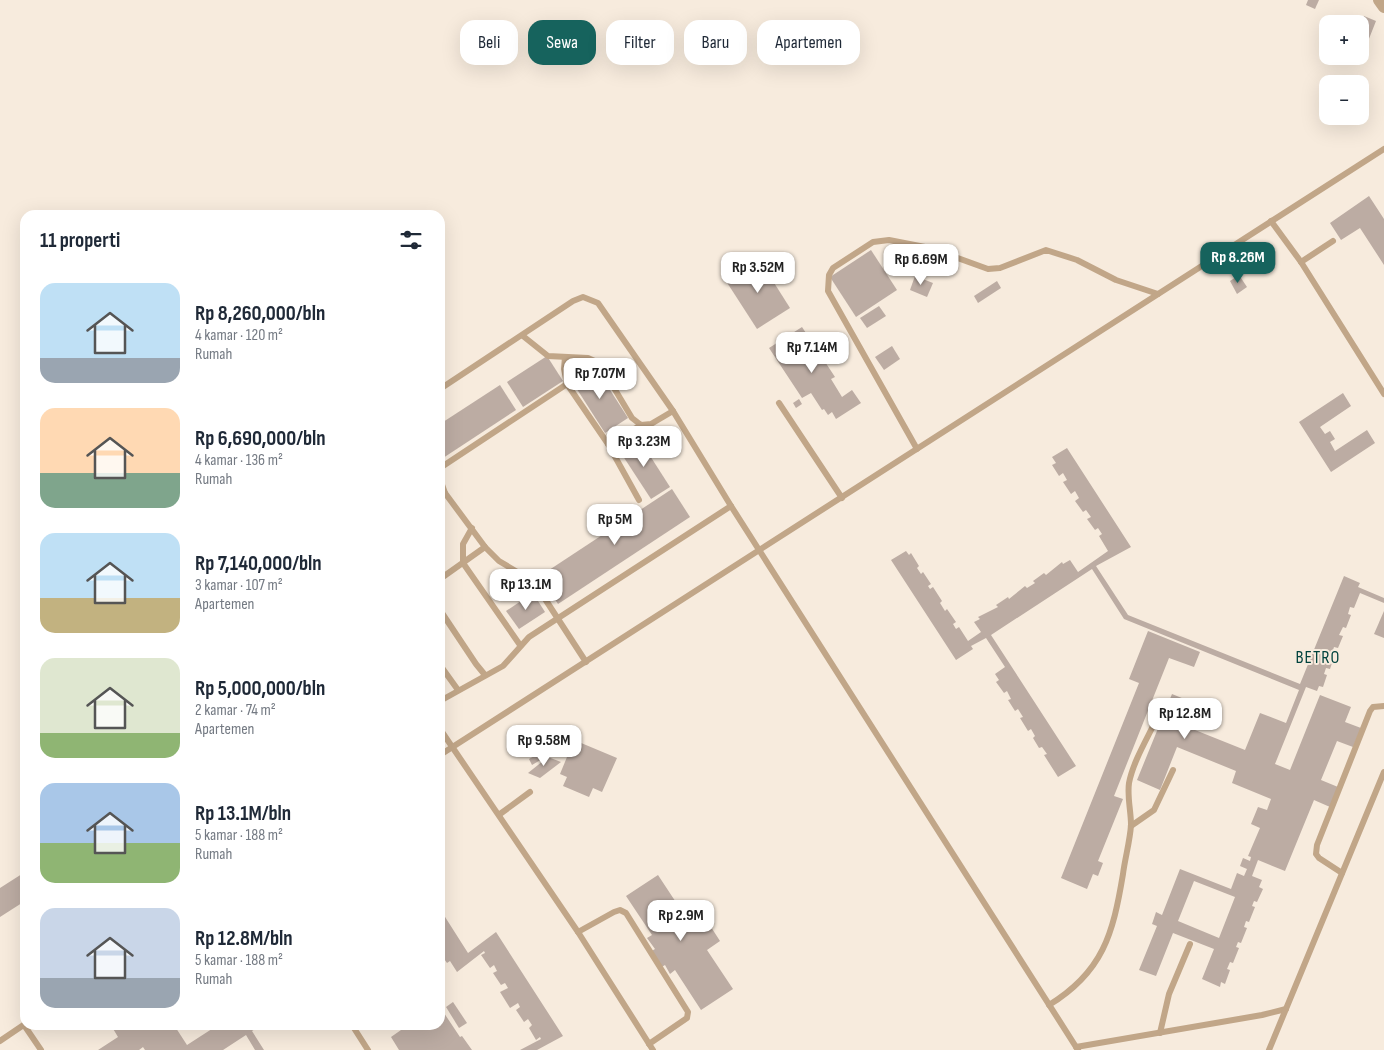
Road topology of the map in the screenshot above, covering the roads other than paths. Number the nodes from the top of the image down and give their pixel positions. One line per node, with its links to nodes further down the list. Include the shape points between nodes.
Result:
1 (1379, 0): 2 (street)
2 (1384, 7)
3 (1384, 149): 4 (lane)
4 (1271, 221): 6 (lane); 7 (lane)
5 (1333, 241): 6 (lane)
6 (1301, 262): 12 (lane)
7 (1158, 294): 17 (lane); 17 (lane, via 1046,250 1000,268 988,269 916,245 889,240 873,242 833,268 828,291)
8 (523, 336): 9 (lane, via 548,356); 11 (lane); 14 (lane, via 573,302 583,297 592,298)
9 (565, 357): 10 (lane); 15 (lane, via 588,358 599,363 632,418)
10 (567, 384): 16 (lane); 18 (lane)
11 (445, 386)
12 (1384, 394)
13 (779, 402): 20 (lane)
14 (673, 411): 15 (lane, via 651,424); 22 (lane)
15 (641, 425): 16 (lane)
16 (608, 444): 21 (lane)
17 (917, 449): 20 (lane)
18 (445, 465)
19 (445, 497): 23 (lane)
20 (842, 498): 25 (lane)
21 (639, 500)
22 (731, 506): 25 (lane); 29 (lane)
23 (472, 528): 24 (lane); 26 (lane, via 463,544)
24 (485, 547): 26 (lane); 29 (lane, via 499,561 534,582)
25 (760, 548): 31 (lane); 49 (lane)
26 (463, 564): 27 (lane); 30 (lane)
27 (445, 576)
28 (445, 618): 33 (lane)
29 (556, 618): 30 (lane); 31 (lane)
30 (520, 645): 33 (lane, via 503,666)
31 (586, 662): 39 (lane)
32 (445, 672): 34 (lane)
33 (485, 675): 34 (lane)
34 (458, 690): 35 (lane)
35 (445, 698)
36 (1384, 706): 46 (lane, via 1373,707 1370,711 1317,845 1319,858)
37 (1156, 720): 45 (lane, via 1129,783)
38 (445, 734): 39 (lane)
39 (454, 746): 40 (lane); 44 (lane)
40 (445, 752)
41 (1174, 770): 45 (lane, via 1154,810)
42 (1384, 772): 46 (lane)
43 (530, 792): 44 (lane)
44 (500, 814): 47 (lane)
45 (1131, 826): 49 (lane, via 1117,910 1107,941 1084,980)
46 (1342, 873): 50 (lane)
47 (578, 932): 56 (lane); 56 (lane, via 614,912 620,910 626,914 688,1012 687,1018)
48 (1190, 944): 54 (lane, via 1169,994)
49 (1049, 1005): 57 (lane)
50 (1286, 1009): 54 (lane); 60 (lane)
51 (20, 1027): 55 (lane)
52 (28, 1030): 58 (lane)
53 (355, 1030): 59 (lane)
54 (1160, 1033): 57 (lane)
55 (0, 1041)
56 (651, 1047)
57 (1077, 1048)
58 (41, 1050)
59 (368, 1050)
60 (1269, 1050)

